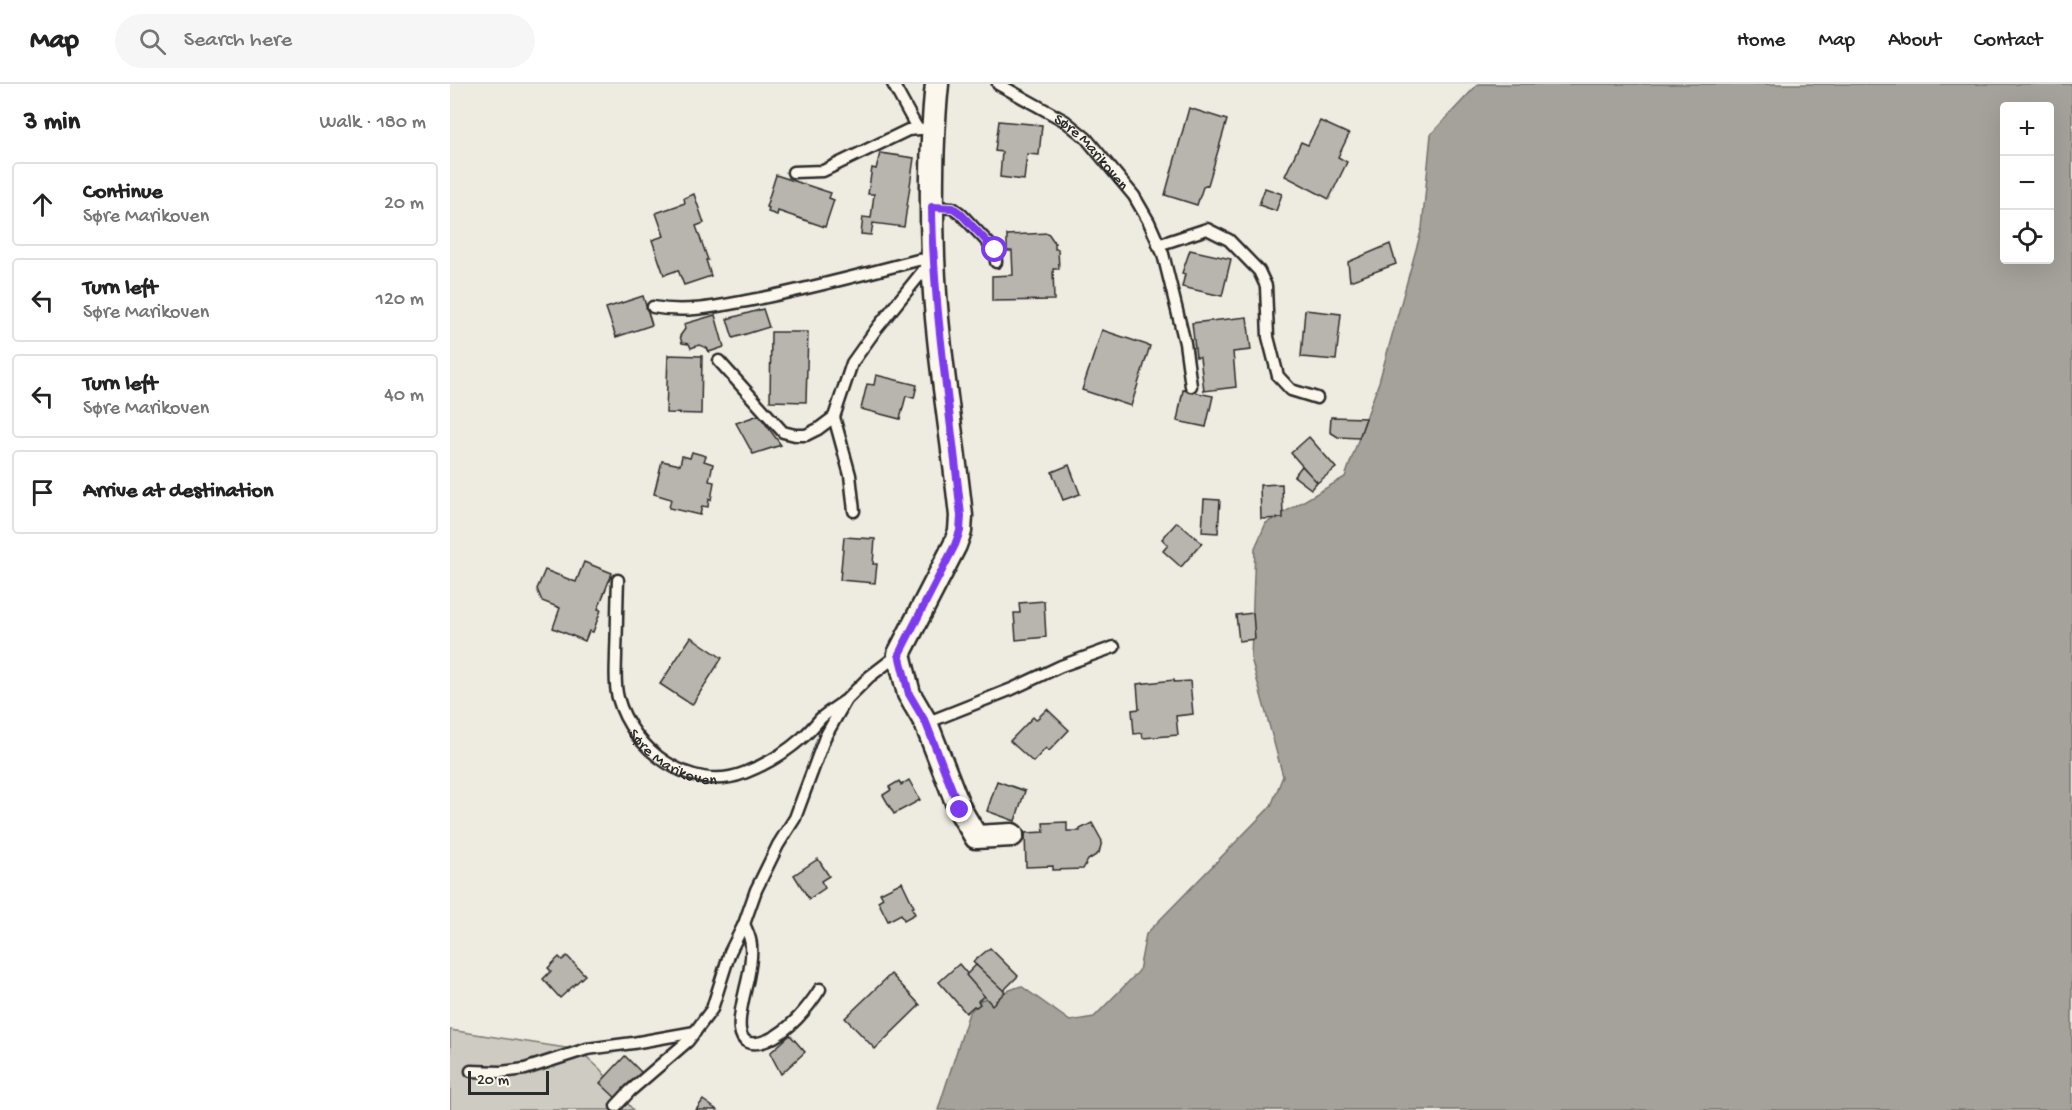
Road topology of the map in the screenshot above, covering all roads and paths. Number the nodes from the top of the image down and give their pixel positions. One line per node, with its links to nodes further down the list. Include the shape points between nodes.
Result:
1 (892, 84): 4 (lane, Søre Marikoven)
2 (937, 84): 4 (street, Søre Marikoven)
3 (998, 84): 7 (lane, Søre Marikoven, via 1086,138 1134,196)
4 (925, 128): 5 (lane, via 908,130 823,171); 6 (street, Søre Marikoven)
5 (793, 172)
6 (932, 207): 8 (street, Søre Marikoven); 9 (lane, via 953,208 960,213 995,250)
7 (1158, 245): 12 (lane, Søre Marikoven, via 1185,343); 13 (lane, via 1207,229 1229,240 1259,271 1266,286 1268,337 1278,376 1291,390)
8 (933, 259): 10 (lane, via 727,305 685,310); 14 (lane, via 852,363); 18 (street, Søre Marikoven, via 960,531)
9 (996, 262)
10 (653, 307)
11 (719, 361): 14 (lane, via 783,432 806,435)
12 (1191, 386)
13 (1317, 398)
14 (834, 417): 15 (lane, via 850,475)
15 (854, 511)
16 (618, 580): 19 (lane, Søre Marikoven, via 618,698 638,736 651,751 686,774 705,779 742,774 783,753)
17 (1114, 647): 20 (lane)
18 (899, 654): 19 (lane, Søre Marikoven); 20 (street, via 909,694)
19 (846, 700): 22 (lane, Søre Marikoven, via 825,737 795,818 756,890)
20 (926, 723): 21 (street, via 960,810 976,837)
21 (1012, 835)
22 (744, 924): 23 (lane, via 752,947 738,1022 744,1040 752,1043 777,1036); 24 (lane, Søre Marikoven, via 730,952 712,1009)
23 (820, 989)
24 (695, 1032): 25 (lane, via 587,1049 525,1069); 26 (lane, Søre Marikoven)
25 (471, 1071)
26 (616, 1106)

